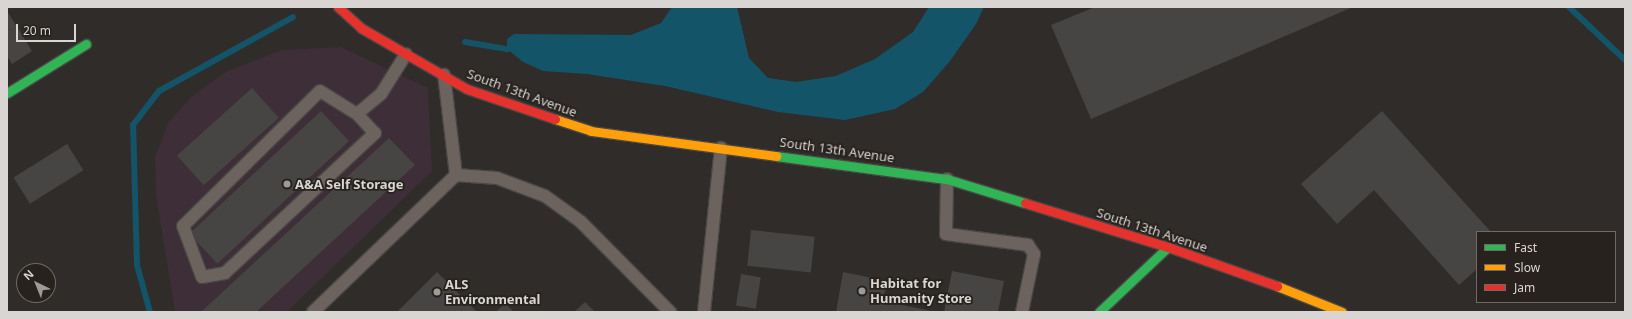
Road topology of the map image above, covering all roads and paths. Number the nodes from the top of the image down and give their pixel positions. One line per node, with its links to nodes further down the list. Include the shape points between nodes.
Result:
1 (338, 7): 3 (main road, South 13th Avenue, via 361,28)
2 (86, 44): 5 (main road)
3 (406, 54): 4 (main road, South 13th Avenue); 6 (lane, via 381,94)
4 (444, 75): 7 (main road, South 13th Avenue, via 467,89 591,131); 8 (lane)
5 (7, 93)
6 (357, 114): 6 (lane, via 320,91 183,226 202,277 225,273 375,133)
7 (721, 148): 9 (main road, South 13th Avenue); 13 (lane)
8 (456, 174): 11 (lane); 12 (lane, via 496,178 545,196 581,222)
9 (947, 179): 10 (main road, South 13th Avenue); 14 (lane, via 946,234 1028,245 1034,254)
10 (1168, 247): 15 (main road); 16 (main road, South 13th Avenue)
11 (313, 312)
12 (670, 312)
13 (704, 312)
14 (1022, 312)
15 (1099, 312)
16 (1342, 312)

